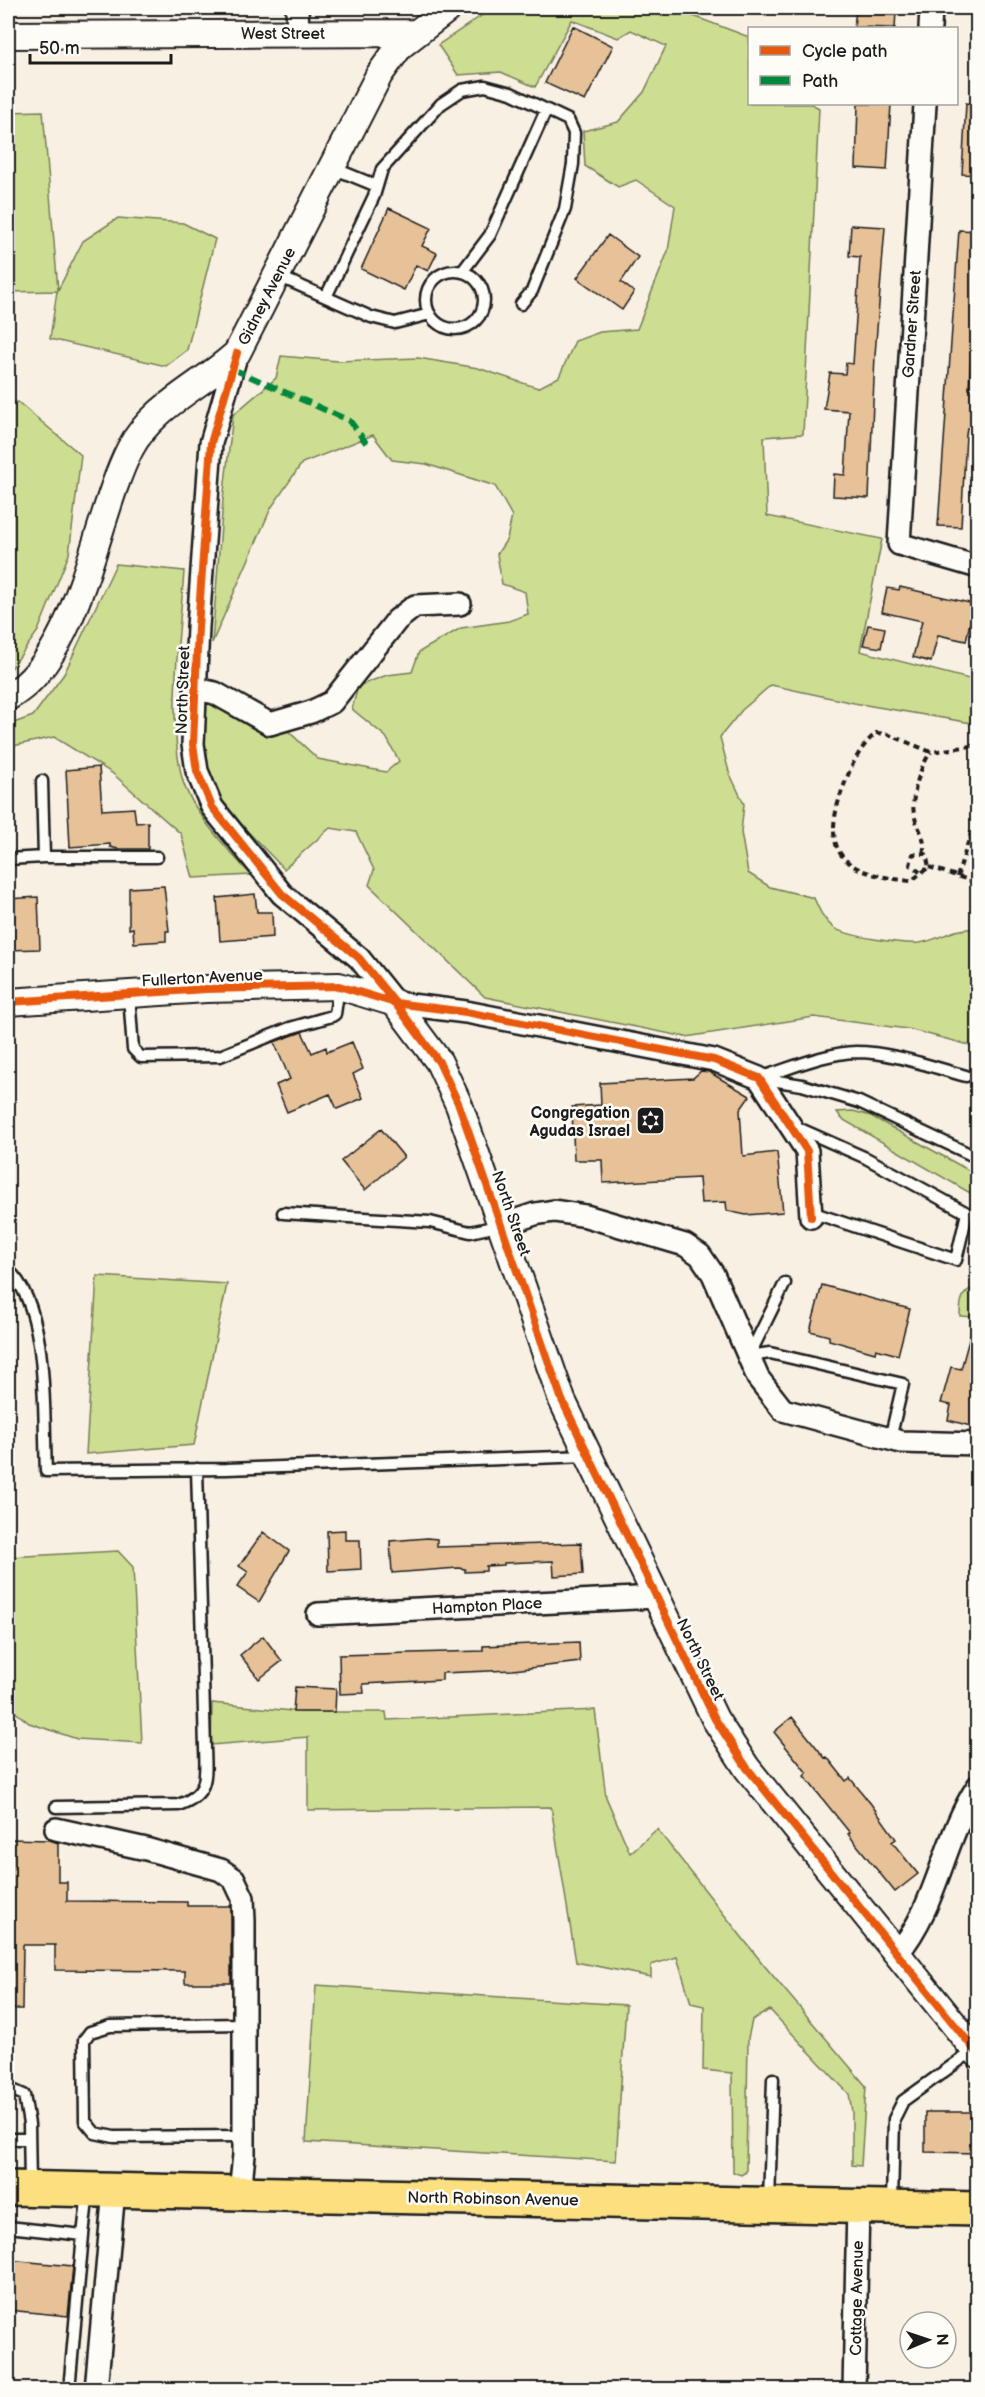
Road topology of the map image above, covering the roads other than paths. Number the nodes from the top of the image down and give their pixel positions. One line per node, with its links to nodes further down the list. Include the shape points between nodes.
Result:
1 (297, 8): 5 (street)
2 (449, 8): 6 (street, Gidney Avenue)
3 (931, 8): 4 (street)
4 (930, 27)
5 (298, 33): 6 (street, West Street); 7 (street, West Street)
6 (414, 33): 10 (street, Gidney Avenue, via 379,75)
7 (8, 35)
8 (925, 105): 18 (street, Gardner Street, via 899,544)
9 (546, 110): 11 (lane, via 511,93 485,86 462,90 441,104 409,136 382,169); 12 (lane, via 490,234); 15 (lane, via 568,120 574,133 573,164 555,237 532,291)
10 (330, 167): 11 (lane); 13 (street, Gidney Avenue)
11 (377, 186): 14 (lane)
12 (462, 272): 16 (lane, via 443,274 429,286); 16 (lane, via 475,279 483,292 478,318 456,329 442,326)
13 (277, 276): 14 (lane); 17 (street, Gidney Avenue)
14 (326, 297): 16 (lane, via 395,323)
15 (521, 304)
16 (430, 314)
17 (237, 353): 20 (street, North Street, via 211,443); 21 (street, Gidney Avenue, via 148,421 130,449 70,613 43,665)
18 (978, 567)
19 (460, 604): 20 (street, via 415,606 397,620 332,702 311,712 270,724 215,693)
20 (196, 689): 29 (street, North Street, via 194,753 212,807 282,894 359,958)
21 (8, 697)
22 (42, 781): 23 (lane)
23 (44, 857): 24 (lane); 25 (lane)
24 (157, 857)
25 (8, 859)
26 (339, 986): 27 (street, Fullerton Avenue); 27 (lane, via 332,1016 220,1056 141,1057 132,1049); 29 (street, Fullerton Avenue)
27 (129, 994): 28 (street, Fullerton Avenue)
28 (8, 1002)
29 (395, 1003): 31 (street, via 477,1014 714,1060); 36 (street, North Street, via 439,1062 459,1105)
30 (966, 1076): 31 (lane, via 854,1052)
31 (759, 1078): 32 (street); 33 (lane, via 859,1101)
32 (790, 1125): 35 (street, via 807,1151); 35 (lane, via 866,1158 967,1213 956,1260)
33 (978, 1158)
34 (283, 1212): 36 (lane, via 430,1222 470,1232)
35 (811, 1214)
36 (502, 1225): 39 (street, via 554,1211 586,1216 685,1245 700,1255 713,1274); 42 (street, North Street, via 562,1400)
37 (8, 1270): 43 (lane, via 20,1281 39,1334 46,1471)
38 (785, 1283): 39 (lane)
39 (749, 1356): 40 (street, via 764,1387 783,1410); 40 (lane, via 770,1353 903,1384)
40 (890, 1439): 41 (street)
41 (978, 1444)
42 (589, 1456): 43 (lane); 44 (street, North Street)
43 (197, 1469): 47 (lane, via 205,1748 202,1790 193,1800 178,1805)
44 (656, 1597): 45 (street, Hampton Place); 49 (street, North Street, via 715,1719 747,1768)
45 (318, 1614)
46 (978, 1786): 49 (street, via 952,1838 913,1935)
47 (56, 1808)
48 (56, 1829): 50 (street, via 146,1848 220,1870 234,1879 243,1899)
49 (897, 1954): 51 (street, North Street)
50 (244, 2024): 54 (street); 54 (lane, via 110,2026 90,2032 84,2040 85,2121 95,2133 114,2137)
51 (974, 2045): 62 (lane, via 903,2101 894,2120)
52 (773, 2079): 60 (lane)
53 (8, 2088): 56 (lane, via 24,2095)
54 (244, 2136): 59 (street)
55 (8, 2139): 56 (lane)
56 (29, 2139): 57 (lane)
57 (19, 2188): 58 (highway, North Robinson Avenue)
58 (101, 2189): 59 (highway, North Robinson Avenue); 65 (lane); 67 (street)
59 (240, 2192): 60 (highway, North Robinson Avenue)
60 (769, 2204): 61 (highway, North Robinson Avenue)
61 (858, 2206): 62 (highway, North Robinson Avenue); 68 (street, Cottage Avenue)
62 (891, 2207): 63 (highway, North Robinson Avenue)
63 (978, 2210)
64 (8, 2227): 65 (lane)
65 (83, 2235): 66 (lane)
66 (70, 2379)
67 (96, 2390)
68 (854, 2390)

